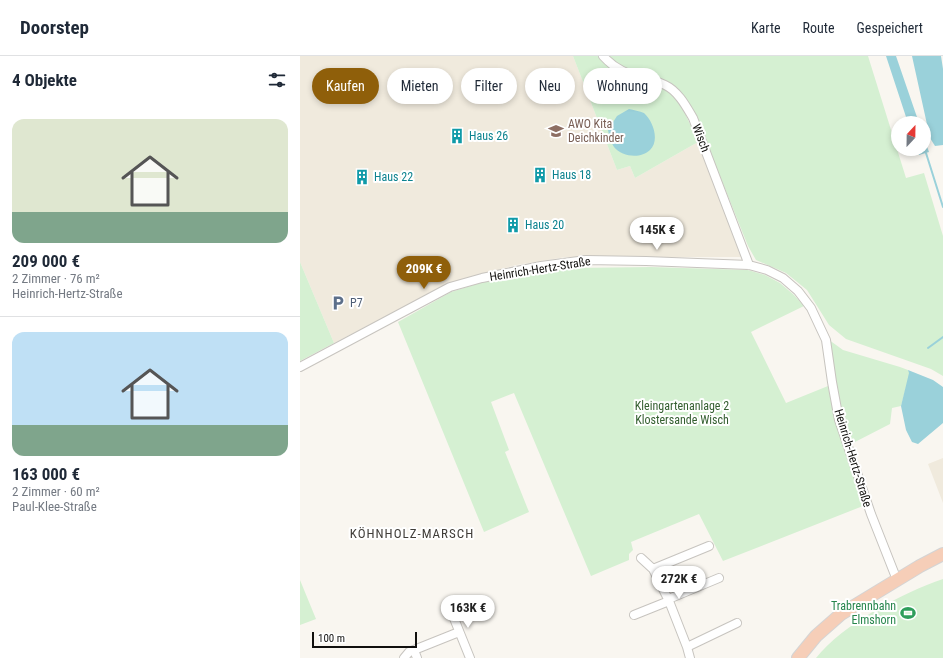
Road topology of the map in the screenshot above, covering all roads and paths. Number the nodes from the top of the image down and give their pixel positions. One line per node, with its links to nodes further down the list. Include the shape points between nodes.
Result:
1 (603, 56): 2 (street, Wisch, via 611,65 622,71 666,85 686,106 693,118)
2 (749, 265): 3 (street, Heinrich-Hertz-Straße, via 586,260 482,278 450,287); 10 (street, Heinrich-Hertz-Straße, via 783,278 798,291 811,308 826,340 839,420)
3 (300, 367)
4 (709, 546): 8 (street)
5 (943, 554): 10 (main road)
6 (641, 558): 8 (street)
7 (943, 564): 10 (main road)
8 (653, 568): 11 (street)
9 (719, 578): 11 (street)
10 (897, 580): 21 (main road, via 841,614 816,636)
11 (669, 601): 13 (street); 16 (street)
12 (449, 606): 15 (street)
13 (634, 615)
14 (737, 623): 16 (street)
15 (459, 632): 17 (street); 19 (street)
16 (687, 647): 20 (street)
17 (415, 654): 18 (street, via 406,653)
18 (404, 658)
19 (470, 658)
20 (690, 658)
21 (798, 658)

